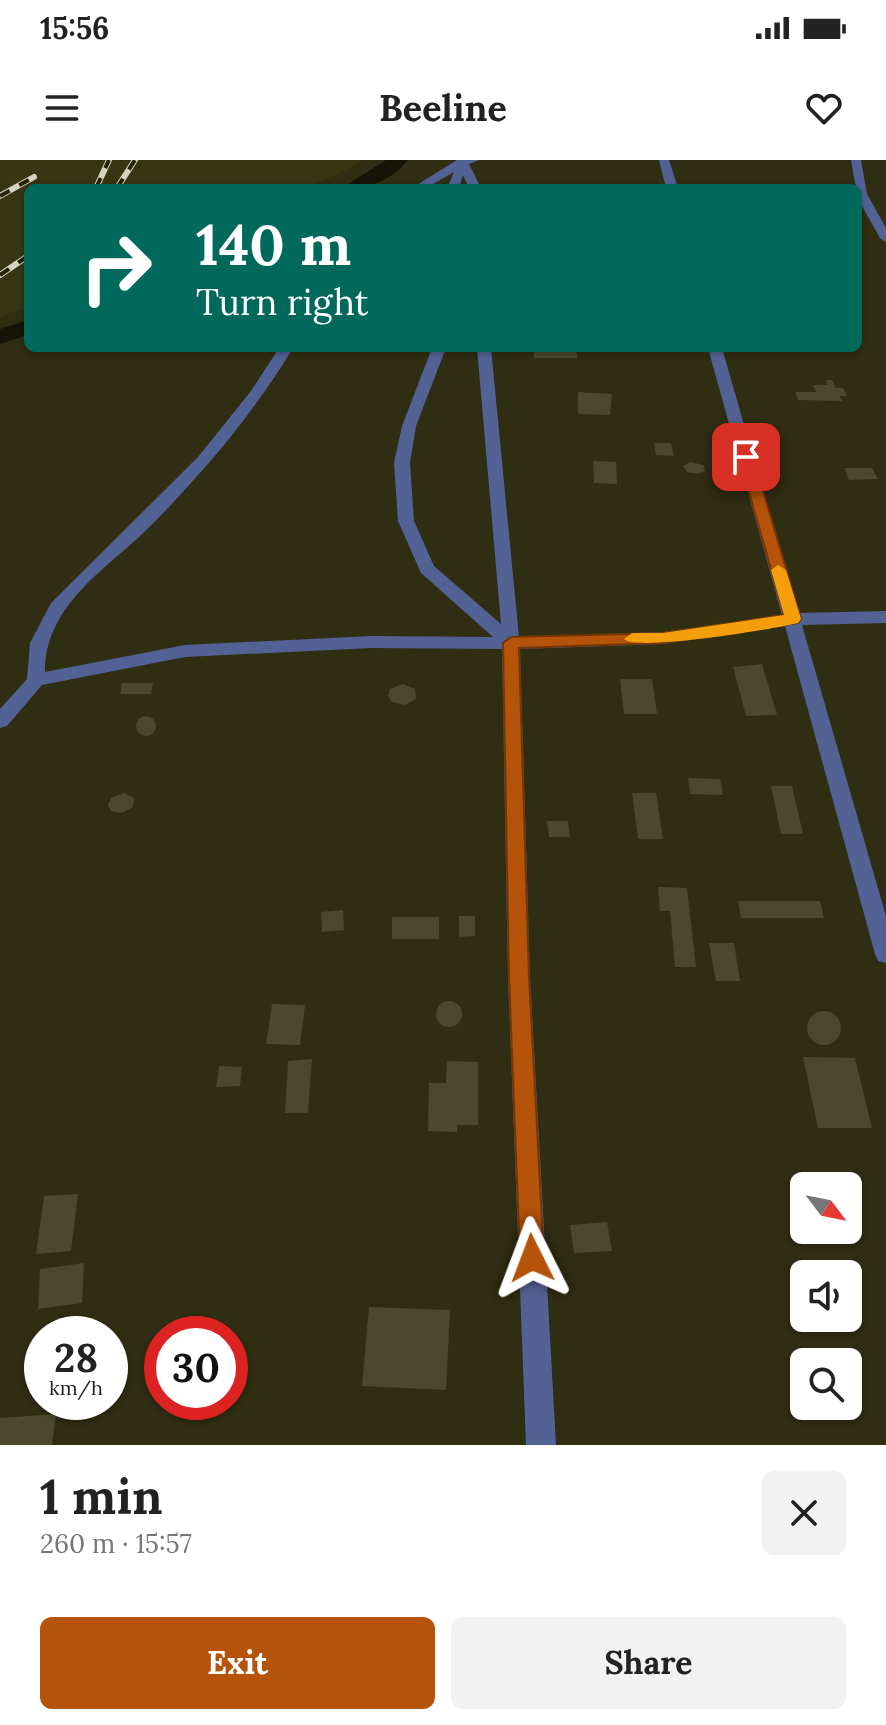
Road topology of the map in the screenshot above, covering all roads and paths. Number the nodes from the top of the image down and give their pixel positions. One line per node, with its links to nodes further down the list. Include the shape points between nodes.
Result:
1 (664, 160): 7 (street)
2 (856, 160): 8 (street)
3 (466, 161): 4 (street); 5 (street); 6 (street)
4 (425, 184)
5 (455, 184)
6 (474, 184)
7 (671, 184)
8 (860, 184)
9 (862, 196): 10 (street)
10 (886, 238)
11 (284, 352): 18 (street, via 268,379 180,487 85,576 49,618 35,650)
12 (437, 352): 17 (street, via 409,426 402,463 406,521 427,569)
13 (484, 352): 17 (street)
14 (716, 352): 16 (street)
15 (886, 617): 16 (street)
16 (793, 619): 17 (street, via 663,638); 20 (street)
17 (511, 643): 18 (street, via 371,642 185,651); 21 (street, via 519,977)
18 (36, 680): 19 (street)
19 (0, 721)
20 (886, 954)
21 (541, 1445)

